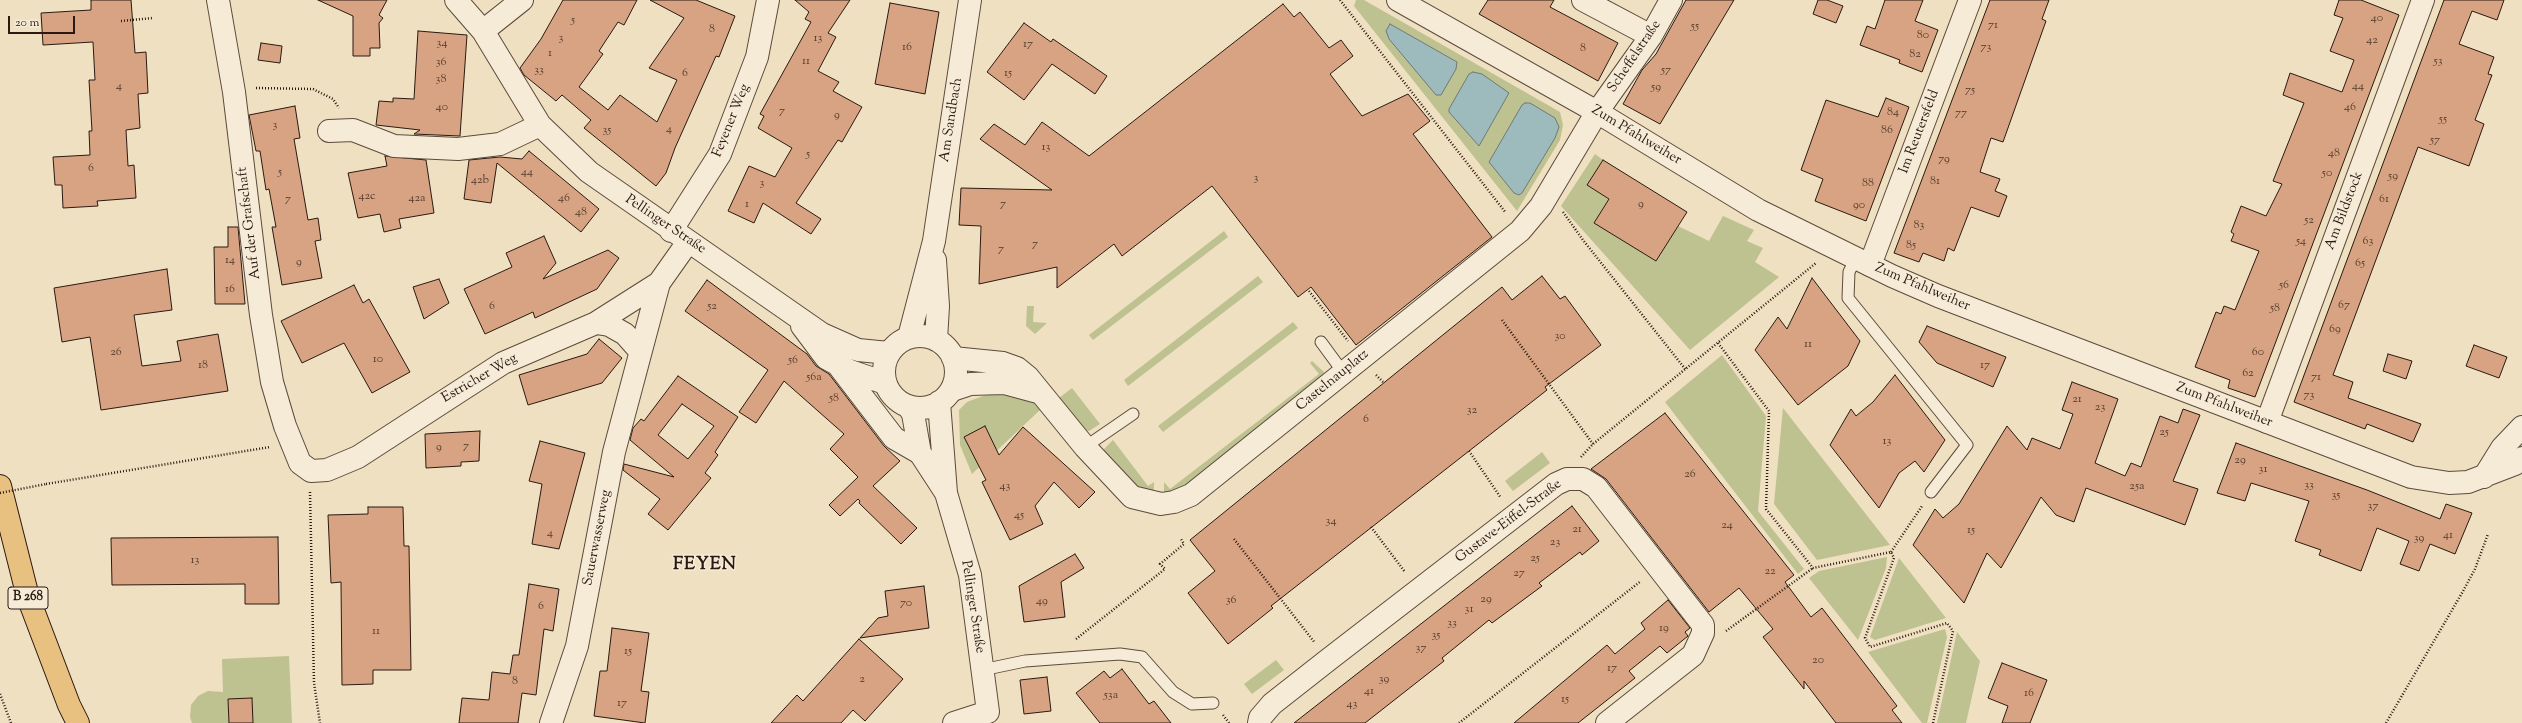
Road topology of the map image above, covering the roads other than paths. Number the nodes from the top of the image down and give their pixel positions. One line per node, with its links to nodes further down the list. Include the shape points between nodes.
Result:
1 (218, 0): 40 (street, Auf der Grafschaft, via 234,92 261,315 272,382 285,426 300,463)
2 (456, 0): 11 (street, Pellinger Straße)
3 (522, 0): 11 (street)
4 (970, 0): 17 (street, Am Sandbach)
5 (1398, 0): 13 (street, Zum Pfahlweiher)
6 (1583, 0): 12 (street)
7 (1671, 0): 12 (street, Scheffelstraße)
8 (1970, 0): 18 (street, Im Reutersfeld)
9 (2423, 0): 35 (street, Am Bildstock)
10 (766, 1): 16 (street, Feyener Weg, via 757,58 720,154)
11 (483, 31): 14 (street, Pellinger Straße)
12 (1651, 36): 13 (street, Scheffelstraße)
13 (1597, 112): 18 (street, Zum Pfahlweiher, via 1758,210); 29 (street, Castelnauplatz, via 1541,206 1520,231)
14 (540, 125): 15 (street, via 500,144 458,149 394,146 353,130); 16 (street, Pellinger Straße, via 588,172)
15 (329, 131)
16 (680, 236): 19 (street, Estricher Weg); 20 (street, Pellinger Straße, via 746,280)
17 (934, 241): 22 (street, Am Sandbach); 23 (street, Am Sandbach, via 938,306)
18 (1863, 261): 35 (street, Zum Pfahlweiher, via 1938,296); 43 (lane, via 1849,272 1848,298 1967,445)
19 (659, 283): 21 (street, Estricher Weg); 25 (street, Sauerwasserweg)
20 (796, 318): 26 (street, Pellinger Straße, via 852,348); 28 (street, Pellinger Straße, via 826,358)
21 (596, 323): 25 (street, via 609,325 625,334); 40 (street, Estricher Weg, via 503,363 358,457 327,470)
22 (909, 337): 23 (street, via 923,336); 26 (street, via 898,343)
23 (936, 340): 27 (street)
24 (1321, 342): 29 (lane)
25 (640, 351): 49 (street, Sauerwasserweg, via 614,452 577,646)
26 (889, 353): 30 (street, via 884,368)
27 (954, 358): 31 (street, Castelnauplatz, via 1003,363 1017,368); 32 (street, via 956,374)
28 (838, 365): 30 (street, Pellinger Straße); 38 (street, Pellinger Straße, via 894,438)
29 (1343, 372): 37 (street, Castelnauplatz, via 1191,495 1174,502 1155,503 1132,497)
30 (885, 383): 33 (street, via 890,393)
31 (1041, 393): 32 (street, via 999,383 970,384); 37 (street, Castelnauplatz)
32 (945, 396): 33 (street, via 929,407); 44 (street, Pellinger Straße)
33 (908, 406): 38 (street, Pellinger Straße, via 913,414)
34 (1132, 414): 37 (lane)
35 (2266, 422): 41 (street, Zum Pfahlweiher, via 2410,477 2449,483 2468,482)
36 (2522, 427): 41 (street, via 2502,448)
37 (1085, 447)
38 (920, 453): 44 (street, Pellinger Straße)
39 (2522, 458): 41 (street, Zum Pfahlweiher)
40 (311, 471)
41 (2484, 477)
42 (0, 486): 47 (main road, B 268, via 28,597)
43 (1931, 492)
44 (946, 493): 45 (street, Pellinger Straße, via 970,575)
45 (982, 670): 46 (lane, via 1025,661 1120,654 1142,657 1173,692 1192,704); 48 (street, Pellinger Straße)
46 (1213, 703)
47 (73, 717)
48 (989, 718): 50 (street)
49 (551, 723)
50 (954, 723)
51 (1259, 723): 52 (street, Gustave-Eiffel-Straße, via 1272,704 1556,484 1567,479 1583,479 1596,487 1703,625 1703,633 1693,655)
52 (1607, 723)

